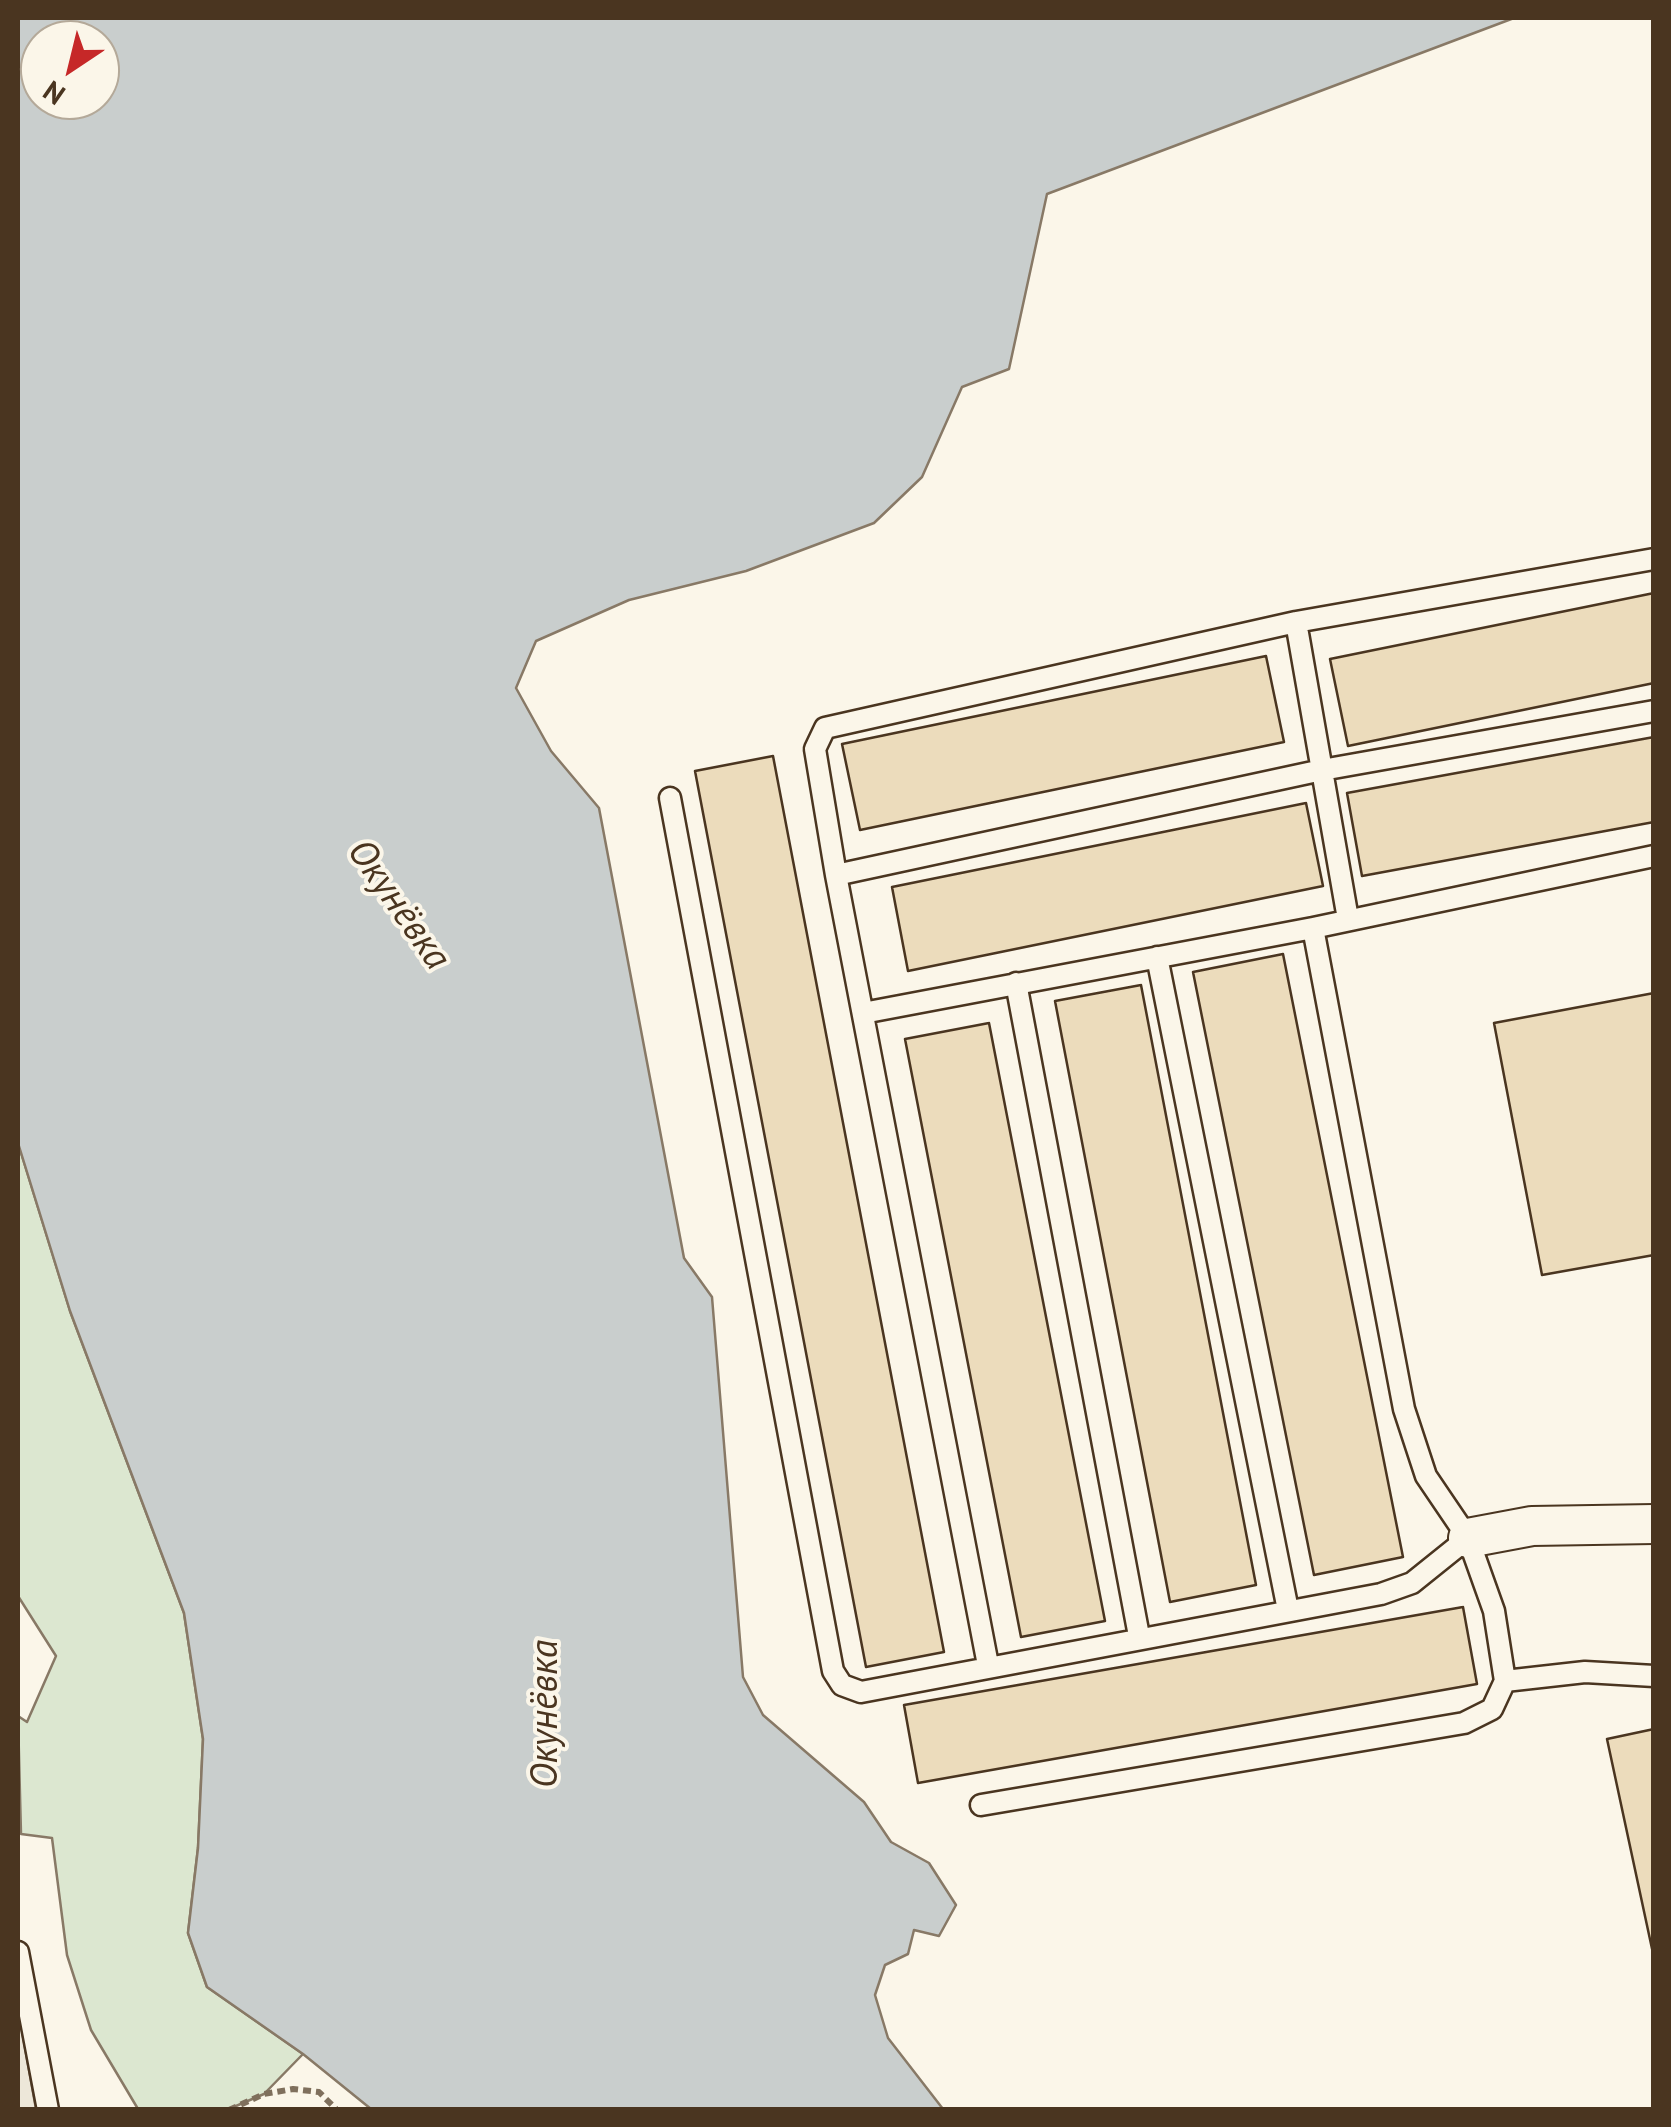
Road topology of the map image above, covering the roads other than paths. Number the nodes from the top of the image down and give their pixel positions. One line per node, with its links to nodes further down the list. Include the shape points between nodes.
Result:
1 (1654, 559): 2 (lane)
2 (1296, 622): 4 (lane); 7 (lane, via 825,728 814,749)
3 (1654, 711): 4 (lane)
4 (1322, 770): 7 (lane); 8 (lane)
5 (670, 798): 17 (lane, via 834,1671 842,1685 860,1692)
6 (1654, 856): 8 (lane)
7 (836, 875): 12 (lane)
8 (1348, 919): 9 (lane)
9 (1313, 928): 10 (lane); 14 (lane, via 1404,1410 1426,1476)
10 (1156, 957): 11 (lane); 15 (lane)
11 (1016, 983): 12 (lane); 16 (lane)
12 (863, 1013): 17 (lane)
13 (1654, 1524): 14 (street, via 1532,1526)
14 (1468, 1538): 15 (lane, via 1412,1583); 19 (lane, via 1494,1610)
15 (1288, 1610): 16 (lane)
16 (1139, 1636): 17 (lane)
17 (988, 1665)
18 (1654, 1676): 19 (lane, via 1585,1672)
19 (1505, 1681): 20 (lane, via 1492,1709 1464,1723)
20 (981, 1805)
21 (18, 1952): 22 (lane)
22 (48, 2110)

